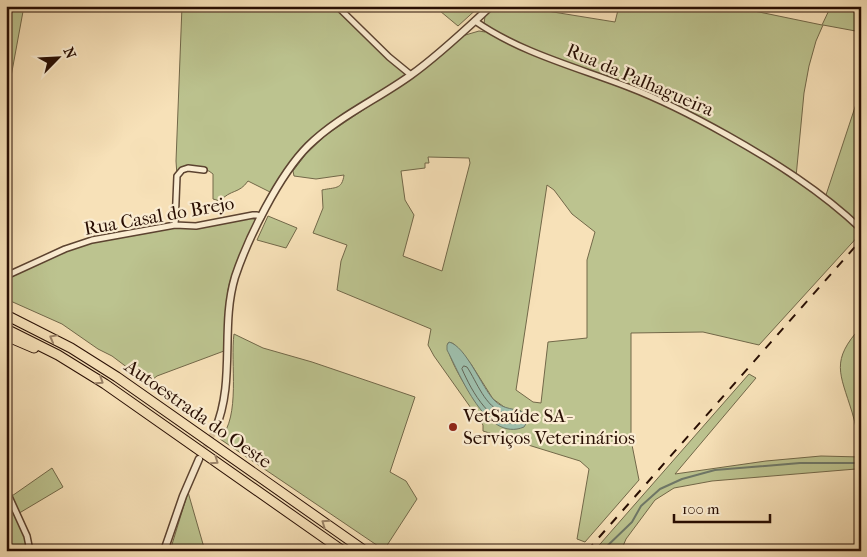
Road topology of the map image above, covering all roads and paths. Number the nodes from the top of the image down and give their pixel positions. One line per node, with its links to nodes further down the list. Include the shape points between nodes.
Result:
1 (337, 6): 4 (street)
2 (491, 6): 3 (street)
3 (475, 21): 4 (street); 8 (street, Rua da Palhagueira, via 529,50 629,87 699,120 775,162)
4 (411, 75): 6 (street, via 309,145 284,176)
5 (204, 170): 7 (street, via 188,168 177,176)
6 (261, 217): 7 (street, Rua Casal do Brejo, via 253,215 196,226); 14 (street, via 239,266 231,294 227,380)
7 (175, 225): 9 (street, Rua Casal do Brejo, via 92,240)
8 (861, 229)
9 (6, 276)
10 (6, 315): 20 (highway, Autoestrada do Oeste, one-way to 10, via 102,367 54,338)
11 (6, 329): 13 (highway, Autoestrada do Oeste)
12 (6, 336): 13 (highway)
13 (58, 355): 19 (highway, Autoestrada do Oeste, one-way to 19)
14 (215, 430)
15 (199, 460): 18 (street, via 182,496)
16 (6, 490): 17 (street, via 27,536)
17 (30, 551)
18 (164, 551)
19 (342, 551)
20 (365, 551)

